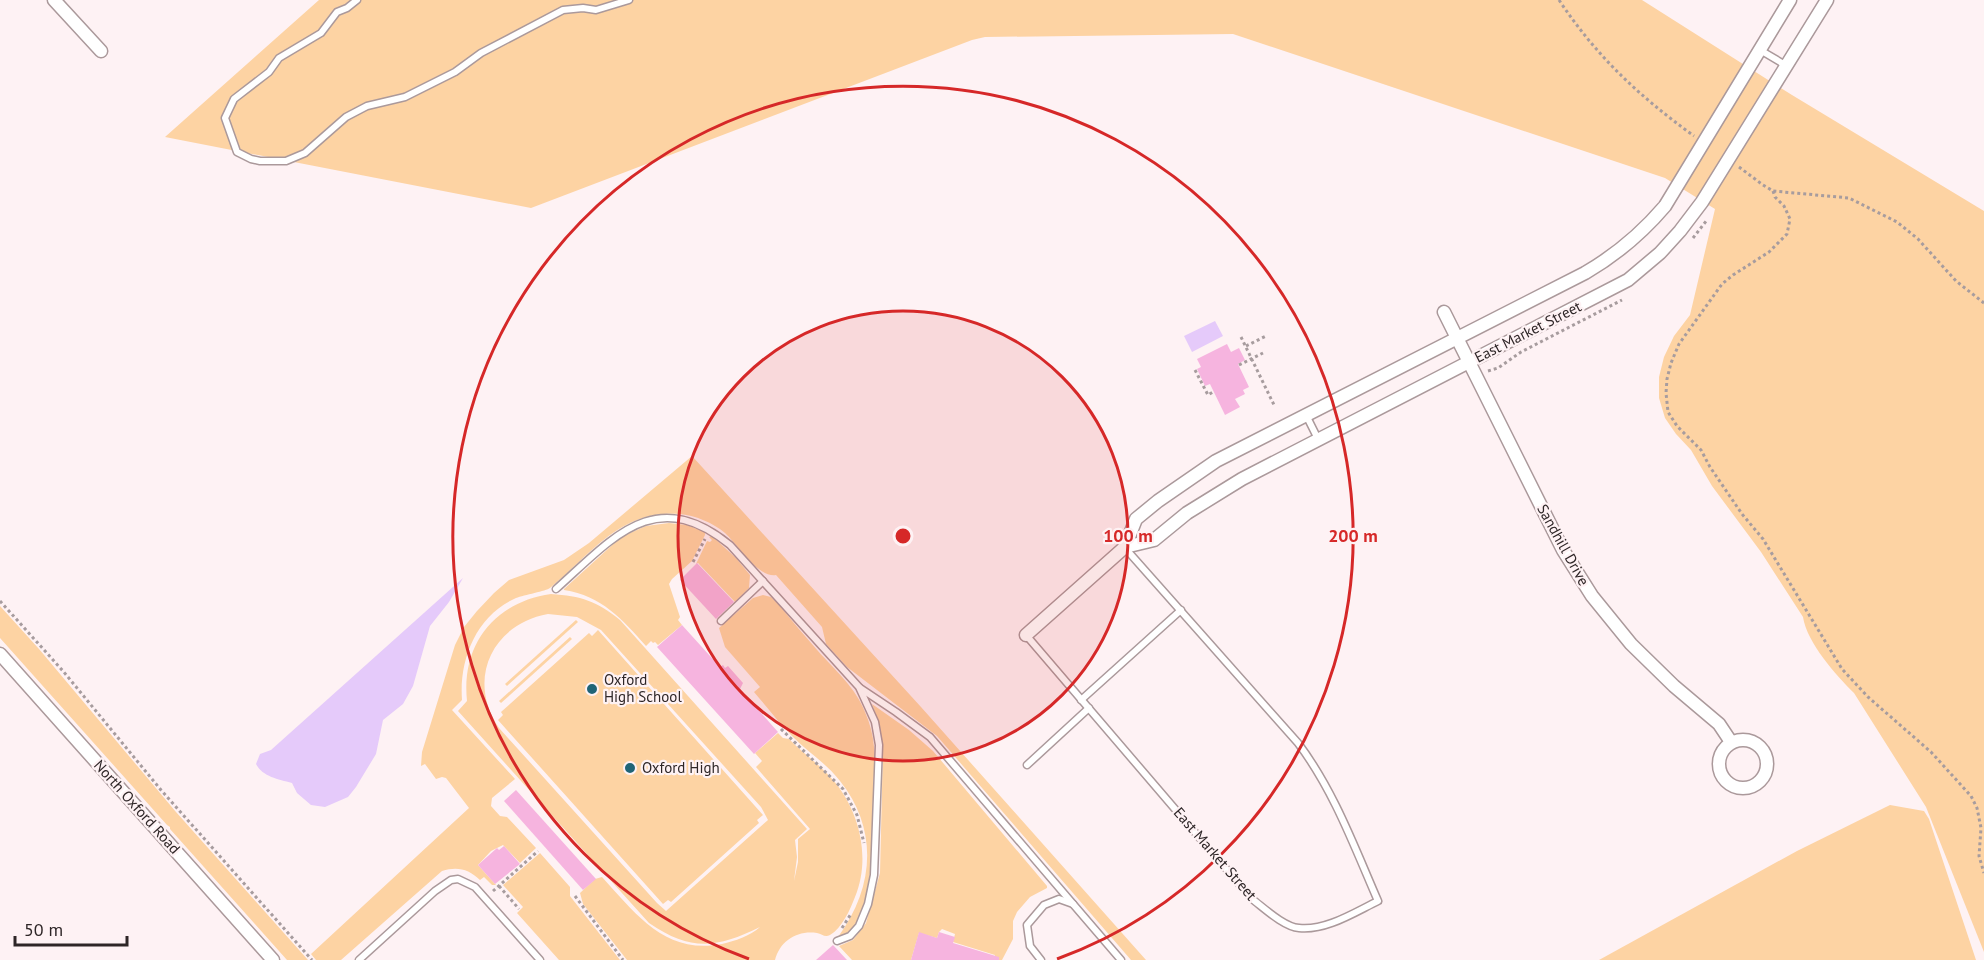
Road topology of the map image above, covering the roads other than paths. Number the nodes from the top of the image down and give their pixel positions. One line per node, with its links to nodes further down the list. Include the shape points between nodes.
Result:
1 (54, 0): 7 (street)
2 (357, 0): 3 (lane, via 338,12 321,33 279,58 269,72 234,99 225,118 237,152 260,161 286,161 306,153 346,117 367,106 405,97 563,10 596,10)
3 (629, 0)
4 (1790, 0): 6 (street, East Market Street)
5 (1827, 0): 8 (street, East Market Street)
6 (1760, 50): 8 (lane); 10 (street, East Market Street, via 1665,206 1627,245 1585,273)
7 (101, 51)
8 (1786, 66): 11 (street, East Market Street, via 1702,202 1646,266 1610,291)
9 (1444, 312): 10 (street, Sandhill Drive)
10 (1457, 339): 11 (street, Sandhill Drive); 12 (street, East Market Street)
11 (1468, 362): 13 (street, East Market Street); 24 (street, Sandhill Drive, via 1563,550 1592,596 1631,644 1719,724)
12 (1306, 414): 13 (lane); 14 (street, East Market Street, via 1216,461 1158,501 1136,519)
13 (1318, 439): 14 (street, East Market Street, via 1214,495 1154,540)
14 (1125, 547): 17 (lane, East Market Street); 19 (street, East Market Street)
15 (764, 581): 16 (lane, via 710,530 692,521 664,517 639,522 616,535); 18 (lane); 21 (lane)
16 (556, 589)
17 (1180, 610): 22 (lane); 23 (lane, East Market Street, via 1315,765 1378,901 1324,926 1298,928 1274,916 1252,899)
18 (721, 621)
19 (1026, 635): 22 (lane, East Market Street)
20 (0, 654): 28 (street, North Oxford Road)
21 (859, 687): 26 (lane, via 930,737); 27 (lane, via 875,722 879,745 874,875 859,926 850,936)
22 (1081, 700): 23 (lane, East Market Street)
23 (1089, 708): 25 (lane)
24 (1731, 742): 24 (street, via 1721,752 1720,772 1734,787 1755,785 1765,776 1768,762 1763,749 1752,741)
25 (1027, 765)
26 (1073, 904): 31 (lane, via 1059,900 1044,905 1027,925 1030,946); 32 (lane)
27 (836, 939)
28 (273, 960)
29 (359, 960): 30 (lane, via 444,883 458,879 475,887)
30 (540, 960)
31 (1041, 960)
32 (1121, 960)

